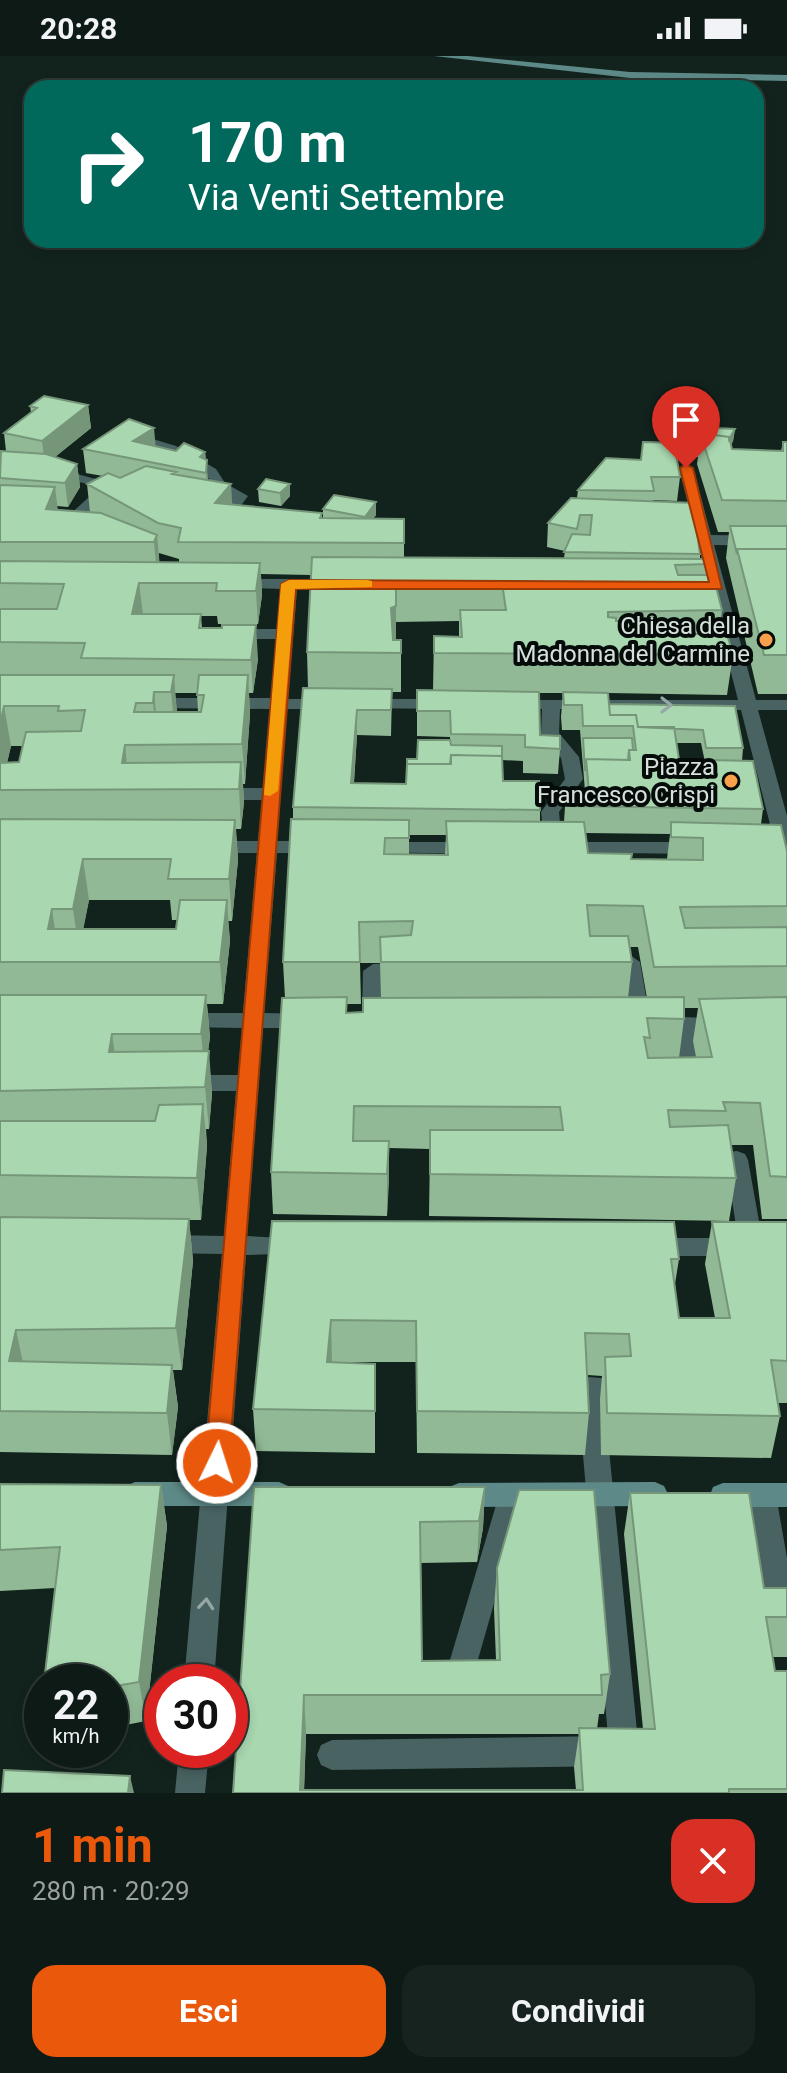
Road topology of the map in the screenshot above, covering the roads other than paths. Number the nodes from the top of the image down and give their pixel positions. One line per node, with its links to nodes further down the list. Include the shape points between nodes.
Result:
1 (439, 56): 2 (main road, via 630,75)
2 (787, 78)
3 (114, 431): 8 (street, via 171,449 241,496 232,508)
4 (0, 466): 6 (street)
5 (686, 468): 10 (street)
6 (111, 485): 7 (street); 9 (street, via 74,518)
7 (140, 491)
8 (197, 502)
9 (107, 536)
10 (704, 540): 11 (street); 22 (street, via 710,586)
11 (787, 541)
12 (213, 584): 13 (street)
13 (289, 584): 14 (street); 16 (street)
14 (351, 584)
15 (208, 634): 16 (street)
16 (284, 634): 18 (street)
17 (139, 703): 18 (street)
18 (277, 704): 19 (street); 25 (street)
19 (460, 704)
20 (490, 704): 21 (street)
21 (551, 704): 22 (street, one-way to 22); 32 (street, via 550,734 570,757 574,779 550,812 545,848)
22 (748, 705): 23 (street); 35 (street, via 759,774)
23 (787, 705)
24 (191, 794): 25 (street)
25 (269, 794): 27 (street)
26 (188, 847): 27 (street)
27 (266, 847): 28 (street); 41 (street)
28 (330, 847)
29 (362, 848): 30 (street)
30 (426, 848): 31 (street); 37 (street)
31 (489, 848)
32 (626, 848): 33 (street); 36 (street)
33 (717, 848)
34 (762, 848): 35 (street)
35 (787, 850)
36 (629, 871)
37 (425, 874)
38 (598, 962): 44 (street, via 630,962 632,1024)
39 (398, 970): 43 (street, via 373,971)
40 (157, 1020): 41 (street)
41 (252, 1021): 42 (street); 46 (street)
42 (328, 1021)
43 (374, 1022)
44 (683, 1023): 45 (street); 48 (street, via 691,1085)
45 (743, 1024)
46 (246, 1083): 47 (street); 51 (street)
47 (159, 1084)
48 (664, 1085)
49 (693, 1161): 54 (street, via 737,1160)
50 (140, 1244): 51 (street)
51 (234, 1246): 52 (street); 58 (street)
52 (313, 1246)
53 (627, 1247): 54 (street)
54 (752, 1247): 55 (street)
55 (787, 1247)
56 (610, 1388): 60 (street, via 590,1388)
57 (107, 1493): 58 (main road)
58 (214, 1494): 59 (main road); 65 (street, one-way to 58)
59 (308, 1494)
60 (597, 1494): 62 (main road); 63 (main road); 67 (street, via 624,1751)
61 (434, 1495): 62 (main road)
62 (512, 1495): 66 (street)
63 (775, 1495): 64 (street, via 779,1594)
64 (787, 1599)
65 (200, 1664)
66 (461, 1670)
67 (332, 1755)
68 (192, 1768): 69 (street)
69 (190, 1793)

